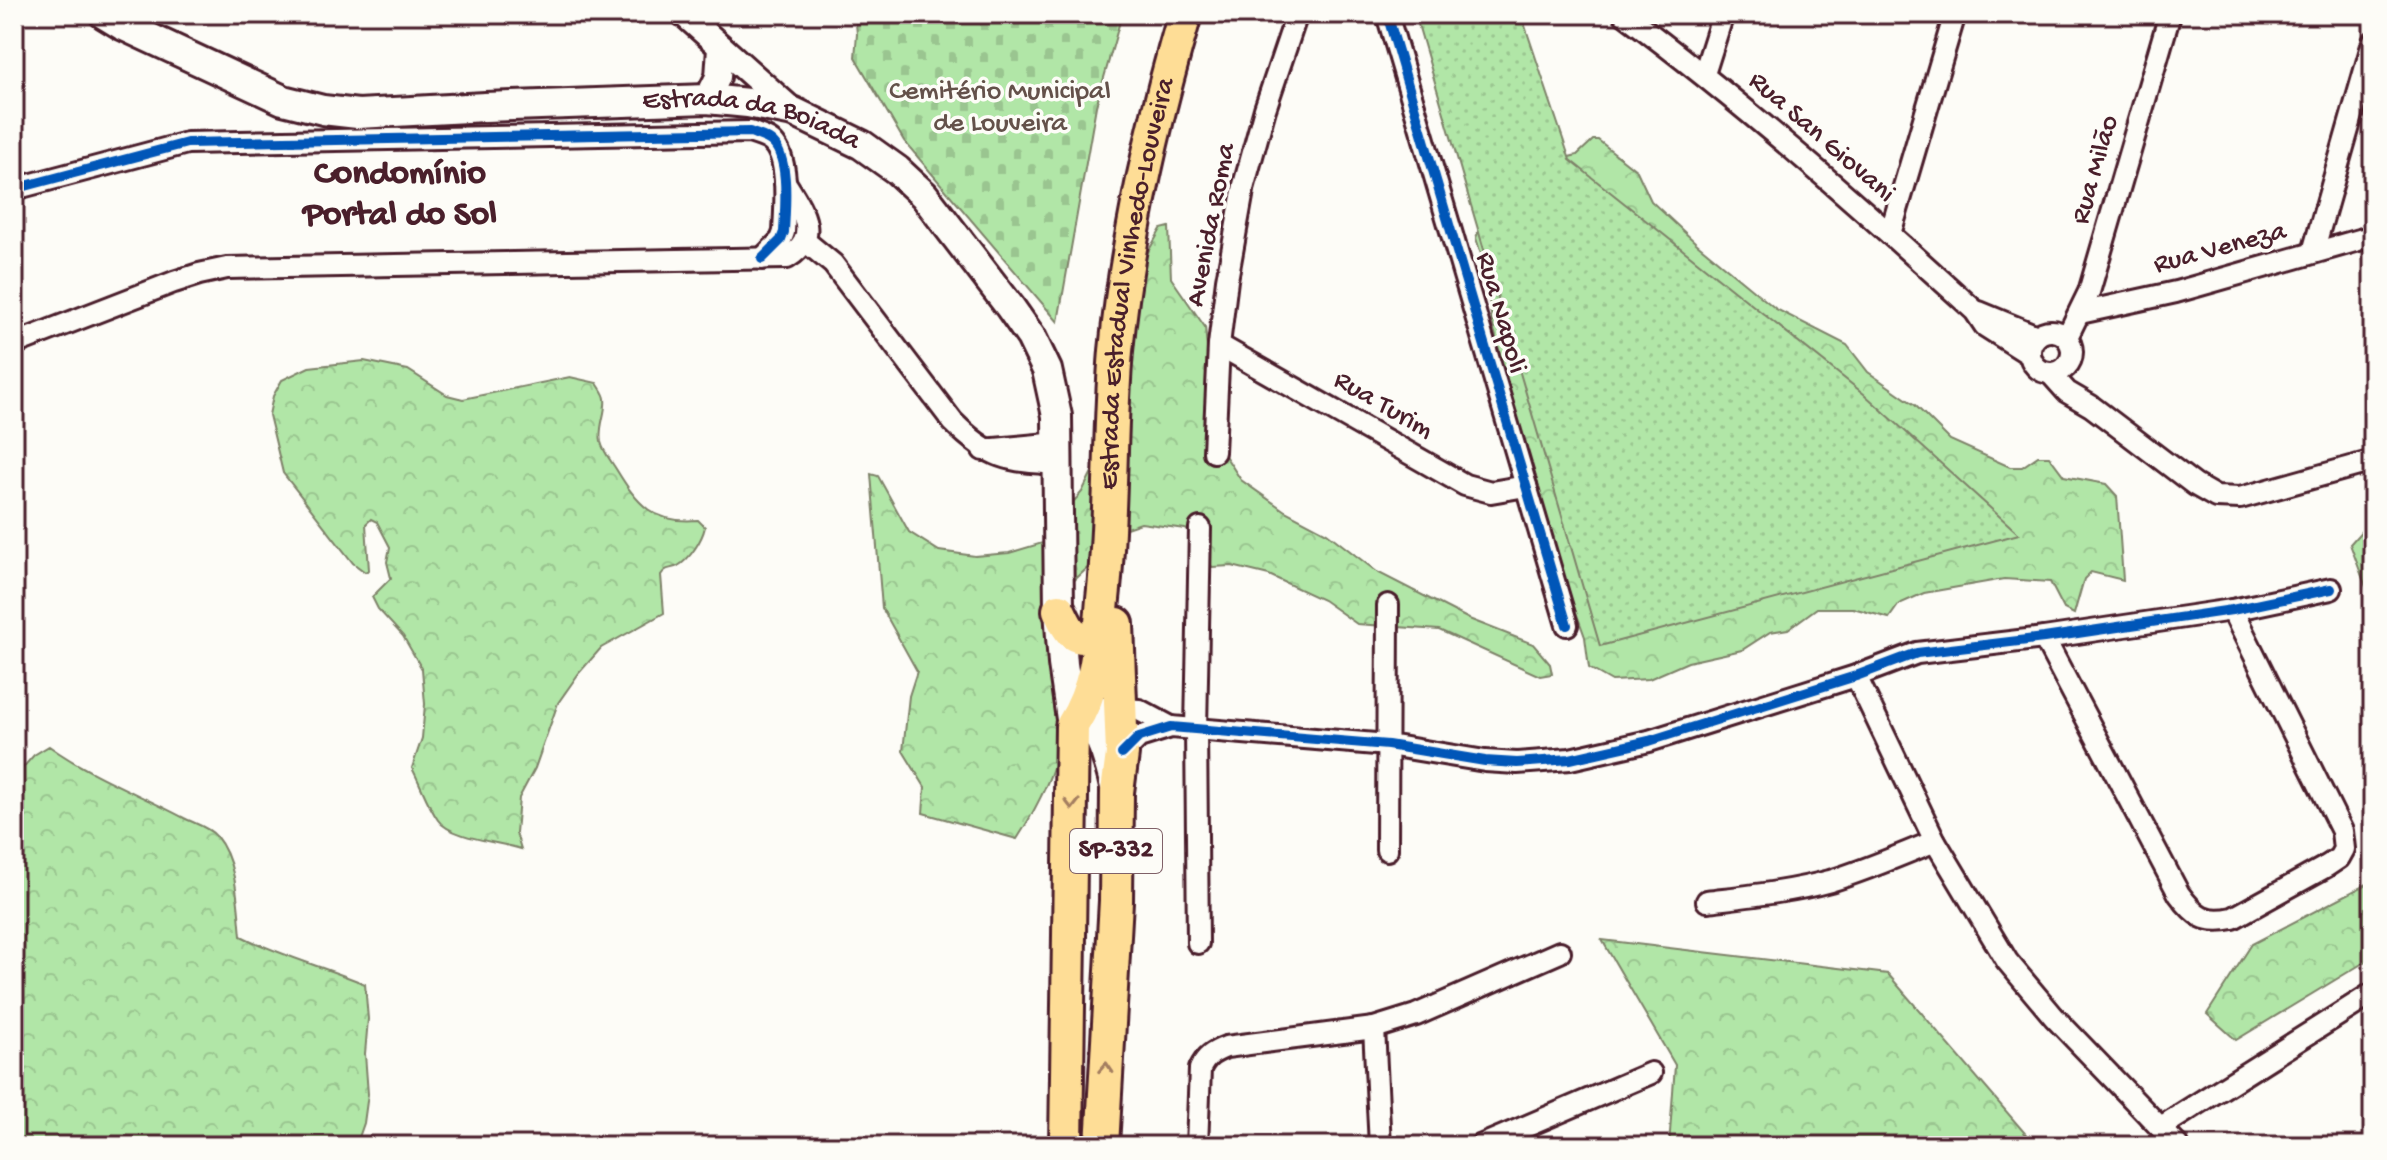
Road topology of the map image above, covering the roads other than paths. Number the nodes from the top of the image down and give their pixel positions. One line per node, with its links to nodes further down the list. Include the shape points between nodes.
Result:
1 (104, 14): 13 (main road, Estrada da Boiada, via 283,100 323,110 358,114)
2 (684, 14): 11 (street)
3 (1185, 14): 33 (main road, Estrada Estadual Vinhedo-Louveira / SP-332, via 1149,151 1122,299)
4 (1297, 14): 25 (street, Avenida Roma, via 1244,185)
5 (1387, 14): 31 (street, Rua Napoli)
6 (1624, 14): 12 (street, Rua San Giovani)
7 (1723, 14): 12 (street)
8 (1955, 14): 17 (street)
9 (2170, 14): 22 (street, Rua Milão)
10 (2373, 42): 20 (street)
11 (720, 48): 13 (street, via 718,77); 14 (street)
12 (1704, 74): 17 (street, Rua San Giovani)
13 (707, 99): 14 (main road, Estrada da Boiada)
14 (794, 112): 29 (main road, Estrada da Boiada, via 862,145 924,195 1041,355 1053,392)
15 (784, 180): 16 (street, via 782,156 772,141 750,132 720,131 187,143); 19 (street, via 805,216); 21 (street, via 784,232)
16 (14, 189)
17 (1890, 234): 26 (street, Rua San Giovani, via 1975,311 1993,316)
18 (2373, 236): 20 (street, Rua Veneza)
19 (805, 241): 21 (street, via 787,258); 29 (street, via 833,264 953,422 983,450)
20 (2313, 252): 22 (street, Rua Veneza)
21 (762, 259): 24 (street, via 227,268 174,282)
22 (2080, 313): 23 (street, Rua Milão)
23 (2067, 337): 26 (street, via 2049,330); 27 (street, via 2072,351)
24 (14, 344)
25 (1219, 345): 28 (street, Avenida Roma); 31 (street, Rua Turim, via 1465,485 1491,492)
26 (2033, 345): 27 (street, via 2036,368)
27 (2059, 369): 30 (street, via 2067,392 2216,497 2240,498)
28 (1214, 452)
29 (1058, 454): 36 (main road, Estrada da Boiada)
30 (2373, 461)
31 (1526, 486): 38 (street, Rua Napoli)
32 (1200, 528): 45 (street)
33 (1108, 557): 39 (main road, SP-332); 43 (main road, SP-332)
34 (2331, 589): 37 (street)
35 (1388, 605): 46 (street)
36 (1059, 610): 39 (main road, via 1074,635); 42 (main road, Estrada da Boiada)
37 (2232, 610): 40 (street); 40 (street, via 2342,831 2344,849 2327,866 2219,921 2199,917 2179,894)
38 (1567, 625)
39 (1100, 634): 42 (main road, SP-332, via 1095,673)
40 (2044, 638): 41 (street, via 1917,653)
41 (1856, 676): 46 (street, via 1649,741 1570,759 1485,761); 49 (street)
42 (1074, 706): 43 (street); 48 (main road, via 1103,742); 52 (main road, SP-332, one-way to 52)
43 (1121, 710): 44 (street, via 1139,710); 47 (main road, SP-332)
44 (1171, 727): 45 (street); 47 (street, via 1139,737)
45 (1196, 729): 46 (street); 54 (street)
46 (1388, 745): 50 (street)
47 (1122, 754): 48 (main road, SP-332)
48 (1117, 792): 51 (main road, SP-332)
49 (1935, 841): 53 (street, via 1829,881); 59 (street, via 2007,961)
50 (1387, 850)
51 (1116, 853): 52 (main road); 61 (main road, SP-332, one-way to 51)
52 (1071, 854): 60 (main road, SP-332)
53 (1707, 901)
54 (1198, 943)
55 (1560, 952): 57 (street)
56 (2373, 993): 59 (street)
57 (1374, 1028): 62 (street, via 1213,1052 1200,1069); 63 (street)
58 (1651, 1073): 64 (street)
59 (2161, 1127): 65 (street)
60 (1066, 1146)
61 (1102, 1146)
62 (1197, 1146)
63 (1380, 1146)
64 (1480, 1146)
65 (2178, 1146)

